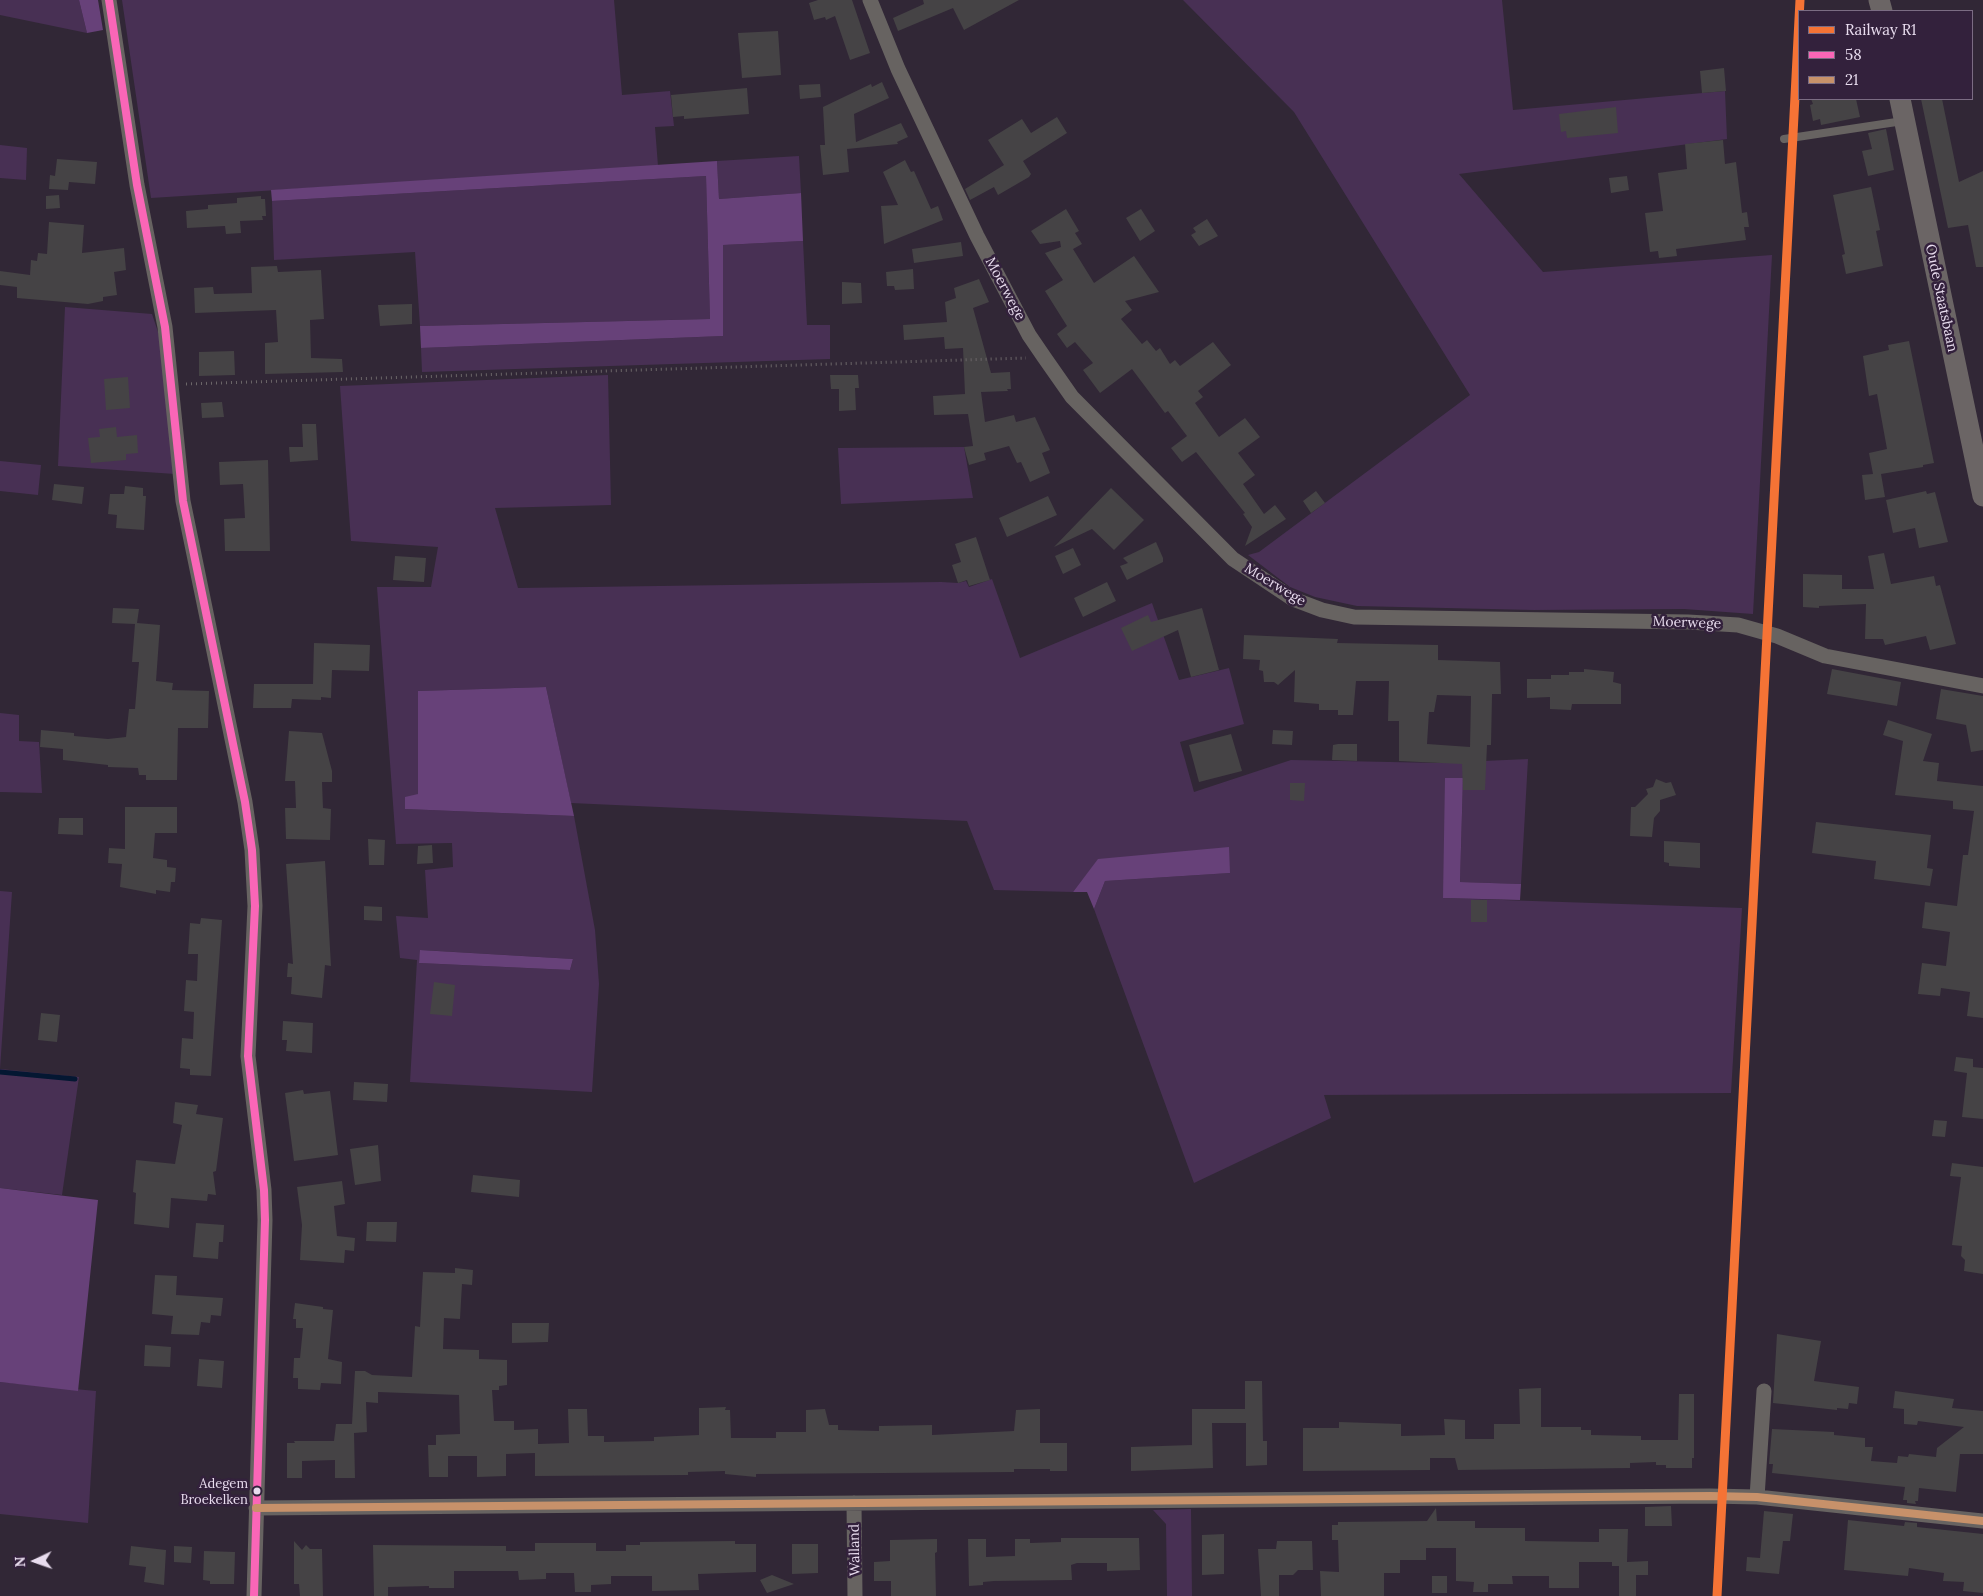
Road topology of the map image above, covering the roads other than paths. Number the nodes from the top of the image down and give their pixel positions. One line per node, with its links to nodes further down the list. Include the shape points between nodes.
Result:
1 (109, 0): 11 (street, via 137,185 165,326 183,501 252,850 255,906 248,1056 265,1220)
2 (870, 0): 7 (street, Moerwege, via 898,69 977,236 1044,357 1072,396 1234,559 1294,599 1354,617 1738,625 1777,636 1825,656)
3 (1900, 100): 4 (street, Oude Staatsbaan)
4 (1904, 121): 5 (lane); 6 (street, Oude Staatsbaan)
5 (1784, 139)
6 (1983, 496)
7 (1983, 686)
8 (1764, 1392): 9 (street)
9 (1758, 1497): 10 (street); 12 (street)
10 (854, 1503): 11 (street); 14 (street, Walland)
11 (256, 1508): 13 (street)
12 (1983, 1521)
13 (254, 1596)
14 (855, 1596)

